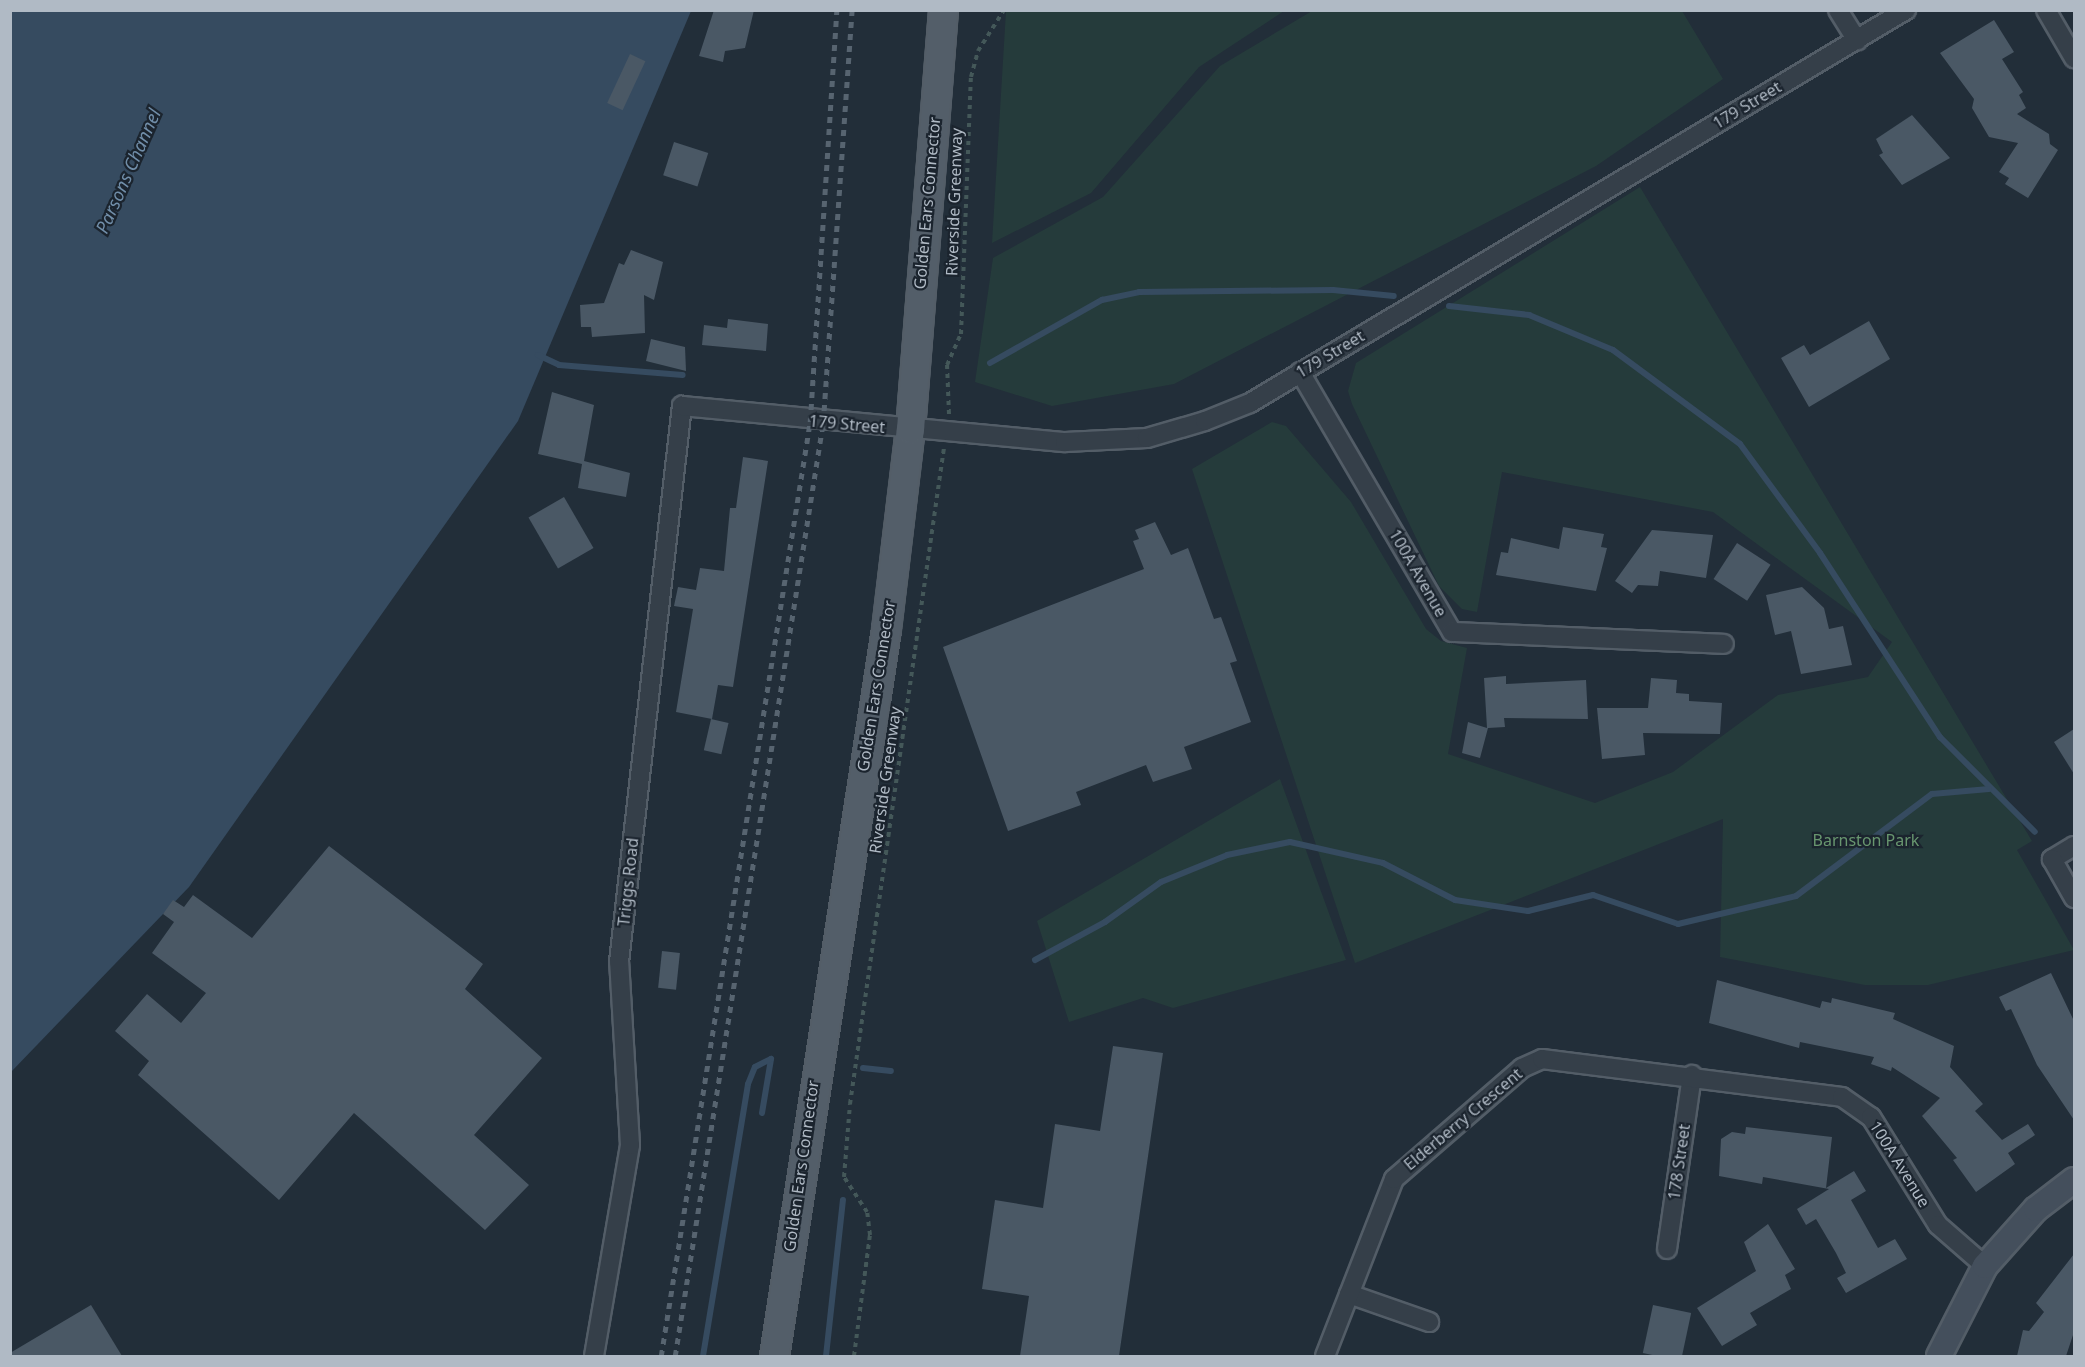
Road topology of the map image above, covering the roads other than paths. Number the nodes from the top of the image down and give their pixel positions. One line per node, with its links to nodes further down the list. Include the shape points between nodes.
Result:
1 (943, 10): 9 (main road, Golden Ears Connector)
2 (1838, 10): 5 (street)
3 (1906, 10): 5 (street, 179 Street)
4 (2046, 10): 6 (street)
5 (1857, 40): 7 (street, 179 Street)
6 (2074, 58)
7 (1300, 372): 9 (street, 179 Street, via 1250,403 1147,438 1065,442); 10 (street, 100A Avenue, via 1452,632)
8 (682, 406): 9 (street, 179 Street, via 711,413 746,408 810,422); 19 (street, Triggs Road, via 619,962 630,1146)
9 (910, 429): 20 (main road, Golden Ears Connector, via 886,629)
10 (1724, 644)
11 (2074, 846): 12 (street, via 2052,860)
12 (2074, 898)
13 (1692, 1075): 15 (street, 178 Street); 16 (street, 100A Avenue, via 1842,1097 1871,1117 1938,1225); 17 (street, Elderberry Crescent, via 1552,1059 1522,1068 1399,1173 1384,1197)
14 (2074, 1180): 16 (street, via 2036,1209)
15 (1666, 1248)
16 (1985, 1266): 22 (street)
17 (1348, 1294): 18 (street); 21 (street, Elderberry Crescent)
18 (1429, 1322)
19 (594, 1356)
20 (774, 1356)
21 (1325, 1356)
22 (1939, 1356)

